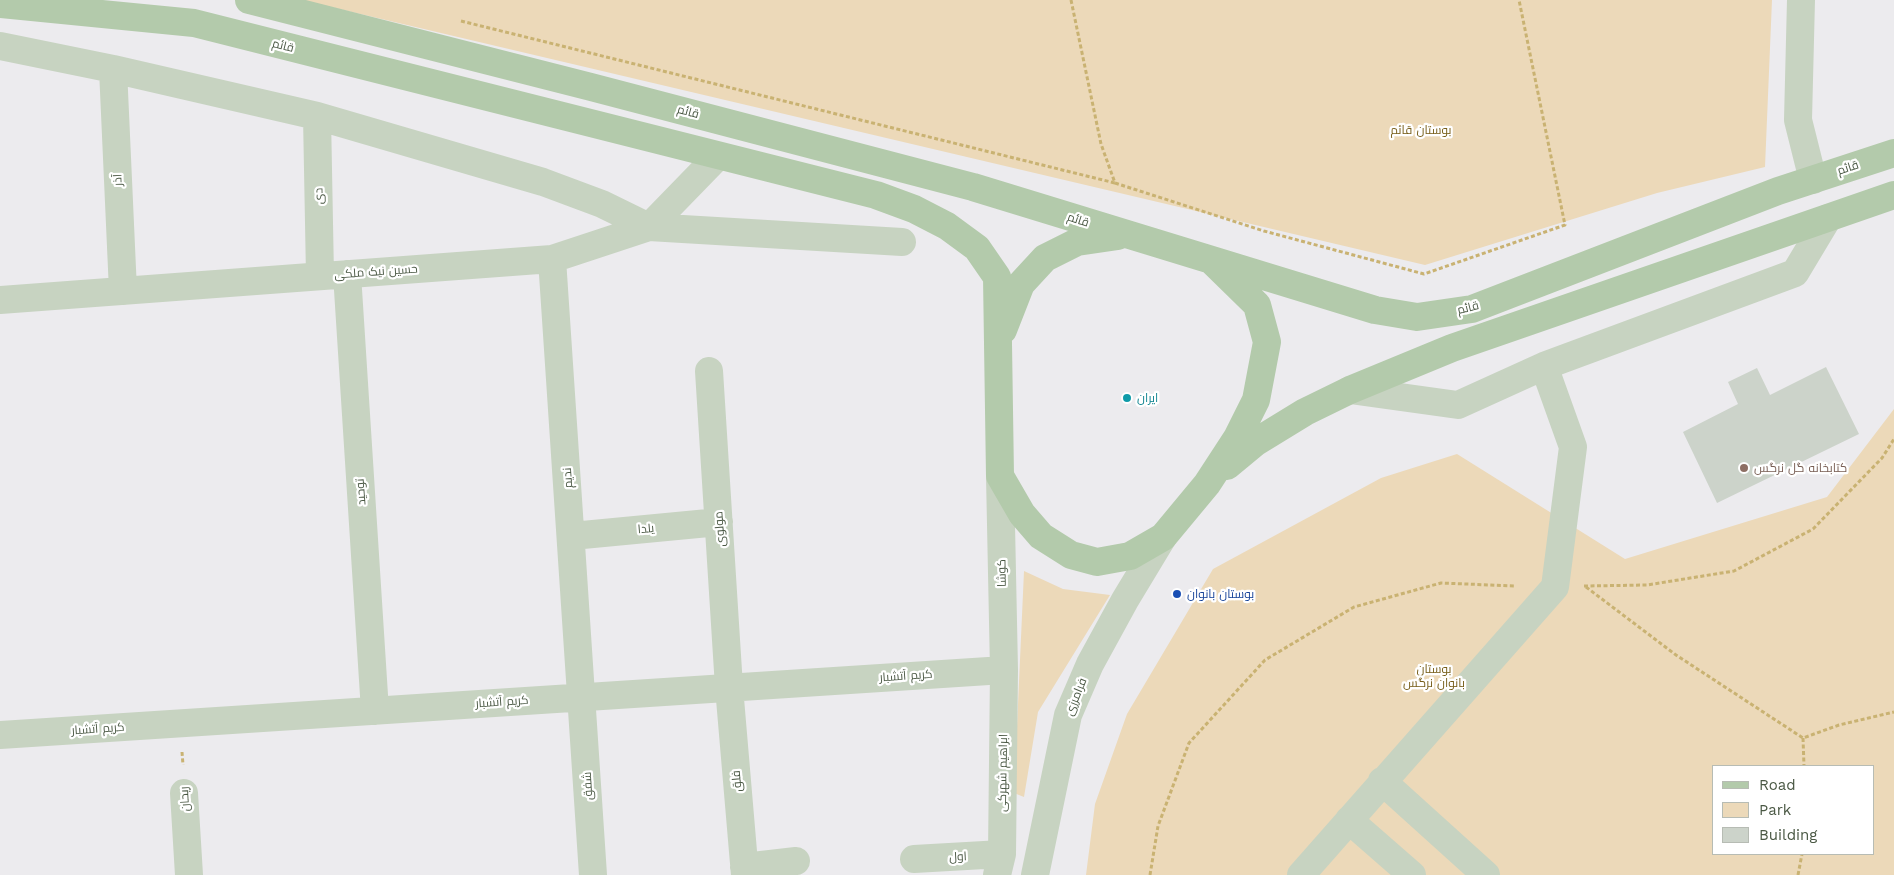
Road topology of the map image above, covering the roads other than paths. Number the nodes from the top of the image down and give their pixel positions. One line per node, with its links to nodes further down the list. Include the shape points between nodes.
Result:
1 (249, 0): 13 (main road, قائم, via 964,185)
2 (1801, 0): 9 (street, via 1798,120)
3 (0, 4): 8 (main road, قائم, via 194,23)
4 (0, 46): 5 (street)
5 (113, 69): 6 (street); 19 (street, آذر)
6 (317, 116): 12 (street, via 542,182 602,204); 18 (street, دی)
7 (1894, 153): 9 (main road, قائم)
8 (718, 156): 12 (street, حسین نیک ملکی); 21 (main road, قائم, via 876,195 947,226 977,248 997,277)
9 (1812, 180): 11 (main road); 16 (main road, قائم, via 1472,309 1417,318 1375,310)
10 (1894, 195): 11 (main road)
11 (1828, 218): 22 (street, via 1795,273); 24 (main road, via 1452,348)
12 (649, 227): 14 (street); 15 (street, حسین نیک ملکی)
13 (1125, 235): 16 (main road, قائم); 21 (main road, via 1076,242 1045,258 1021,284)
14 (902, 242)
15 (552, 259): 17 (street, حسین نیک ملکی); 28 (street, ندیم)
16 (1211, 260): 26 (main road, via 1257,305 1267,342 1256,400 1237,438)
17 (347, 274): 18 (street, حسین نیک ملکی); 33 (street, توحید)
18 (320, 276): 19 (street, حسین نیک ملکی)
19 (123, 291): 20 (street, حسین نیک ملکی)
20 (0, 300)
21 (998, 343): 25 (main road, قائم)
22 (1544, 366): 24 (street, via 1458,405); 35 (street, via 1573,447 1555,587)
23 (709, 372): 27 (street, مولوی)
24 (1350, 390): 26 (main road, via 1305,412 1256,442)
25 (1000, 476): 29 (main road, via 1041,536 1071,555 1097,562 1130,556); 30 (street, کوشا)
26 (1207, 484): 29 (main road)
27 (719, 522): 28 (street, یلدا); 31 (street, مولوی)
28 (572, 536): 32 (street, ندیم)
29 (1164, 538): 44 (street, فرامرزی, via 1090,664 1068,715)
30 (1004, 670): 31 (street, کریم آتشبار); 40 (street, ابراهیم شهرکی)
31 (729, 687): 32 (street, کریم آتشبار); 41 (street, فلق)
32 (583, 697): 33 (street, کریم آتشبار); 43 (street, شفق)
33 (375, 711): 34 (street, کریم آتشبار)
34 (0, 735)
35 (1382, 781): 37 (street); 47 (street)
36 (184, 792): 42 (street, ریحان)
37 (1349, 820): 45 (street); 46 (street)
38 (914, 859): 40 (street, اول)
39 (796, 861): 41 (street)
40 (1000, 864)
41 (744, 871)
42 (189, 875)
43 (593, 875)
44 (1035, 875)
45 (1301, 875)
46 (1412, 875)
47 (1486, 875)

